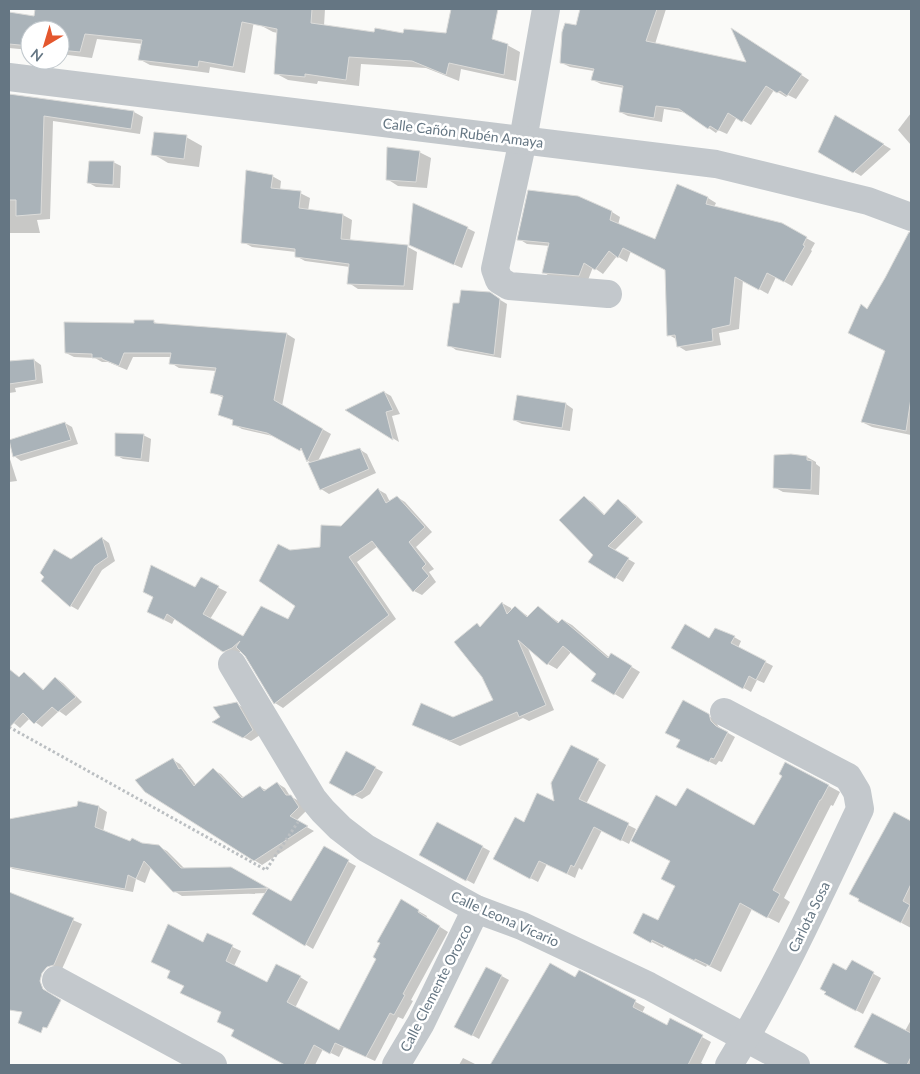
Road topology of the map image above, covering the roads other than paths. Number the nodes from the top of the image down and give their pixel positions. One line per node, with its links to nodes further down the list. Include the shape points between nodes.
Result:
1 (546, 9): 3 (street)
2 (9, 77): 3 (street, Calle Cañón Rubén Amaya)
3 (523, 140): 4 (street, Calle Cañón Rubén Amaya, via 716,164 868,201); 5 (street, via 496,269 499,280 509,286)
4 (911, 217)
5 (608, 294)
6 (232, 664): 8 (street, Calle Leona Vicario, via 323,811 366,848)
7 (724, 712): 10 (street, Carlota Sosa, via 848,778 857,792 860,809 803,931)
8 (476, 909): 10 (street, Calle Leona Vicario, via 522,926 623,973); 12 (street, Calle Clemente Orozco, via 421,1023)
9 (56, 980): 11 (street)
10 (745, 1038): 13 (street, Carlota Sosa); 14 (street, Calle Leona Vicario)
11 (213, 1065)
12 (396, 1065)
13 (728, 1065)
14 (796, 1065)

